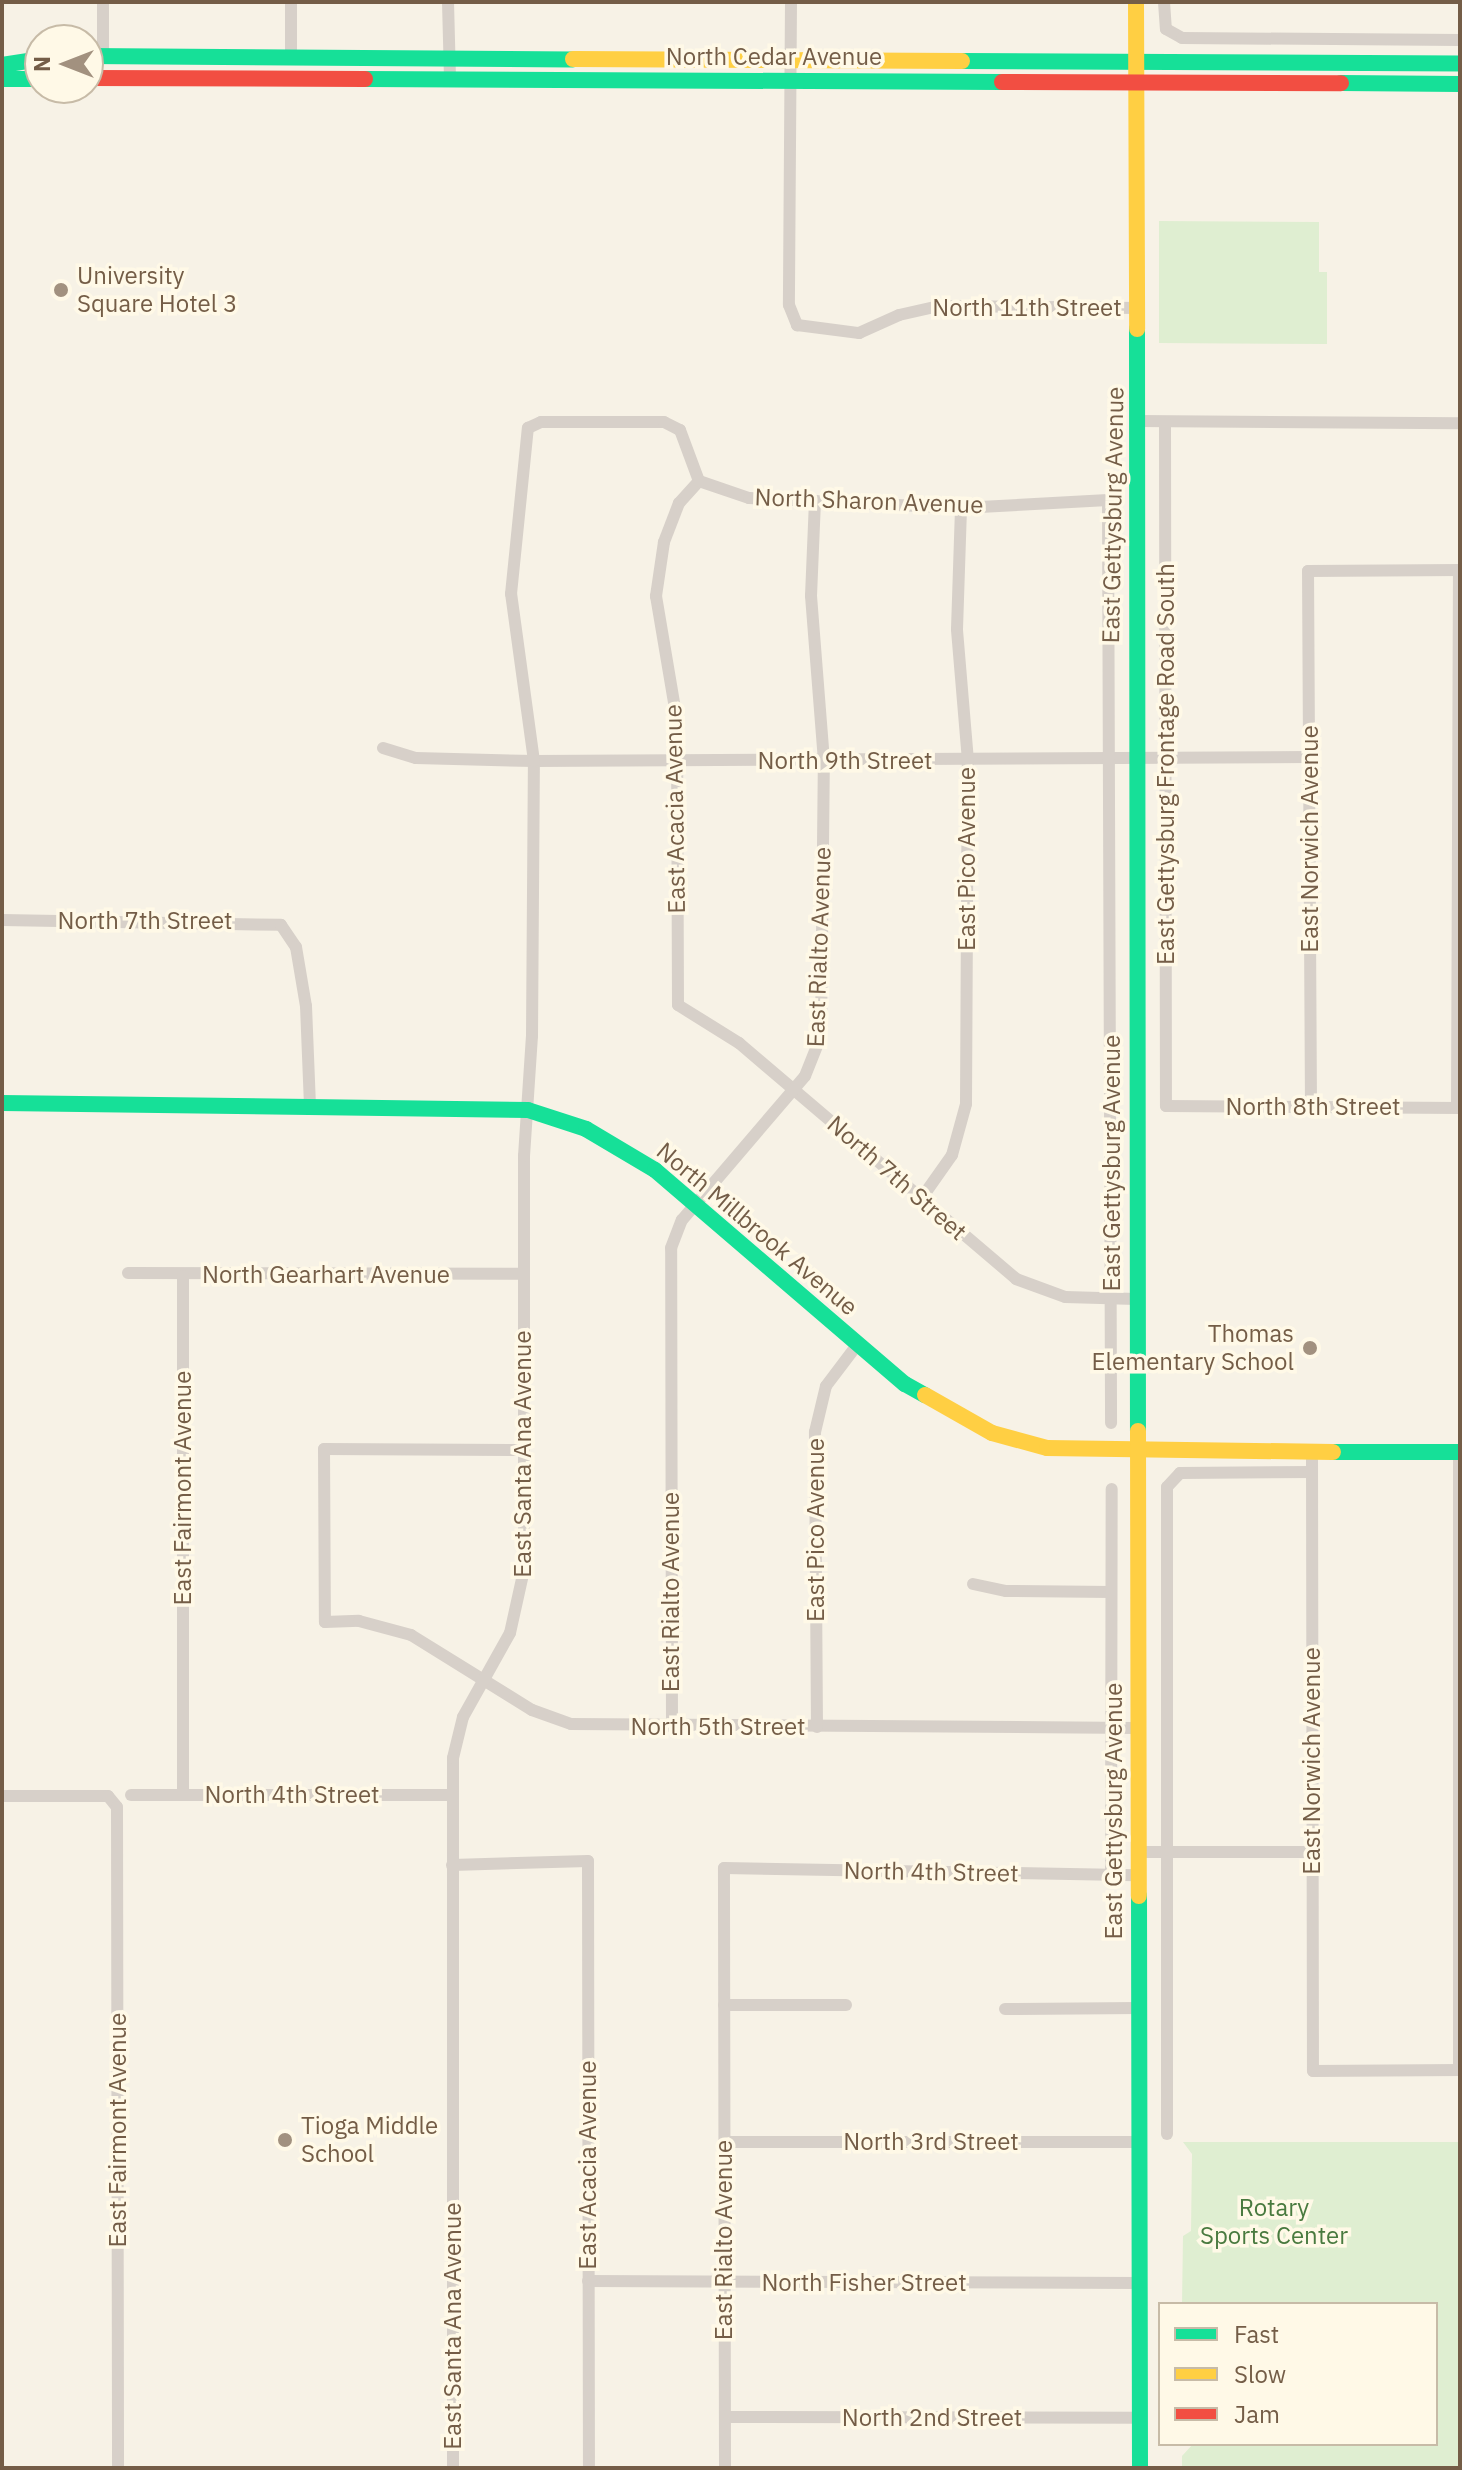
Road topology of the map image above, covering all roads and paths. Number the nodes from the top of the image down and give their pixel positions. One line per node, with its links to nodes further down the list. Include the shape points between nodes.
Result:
1 (103, 2): 7 (street)
2 (291, 2): 13 (street)
3 (448, 2): 14 (street)
4 (791, 2): 16 (street)
5 (1136, 2): 17 (street, East Gettysburg Avenue)
6 (1164, 2): 8 (street, via 1166,29 1182,38)
7 (100, 24)
8 (1460, 40)
9 (2, 55): 10 (street)
10 (24, 56)
11 (104, 56): 12 (street, North Cedar Avenue)
12 (142, 56): 13 (street, North Cedar Avenue); 21 (street, via 133,65)
13 (291, 57): 14 (street, North Cedar Avenue)
14 (448, 59): 16 (street, North Cedar Avenue); 23 (street)
15 (24, 60): 20 (street)
16 (791, 61): 17 (street, North Cedar Avenue); 26 (street)
17 (1136, 63): 18 (street, North Cedar Avenue); 27 (street, East Gettysburg Avenue)
18 (1401, 64): 19 (street, North Cedar Avenue); 28 (street, via 1344,72)
19 (1460, 64)
20 (2, 65)
21 (104, 70)
22 (104, 74): 23 (street, North Cedar Avenue)
23 (450, 78): 26 (street, North Cedar Avenue)
24 (2, 79): 25 (street)
25 (24, 79)
26 (790, 81): 27 (street, North Cedar Avenue); 30 (street, North 11th Street, via 789,305 797,325 859,333 899,315 939,306)
27 (1136, 82): 28 (street, North Cedar Avenue); 30 (street, East Gettysburg Avenue)
28 (1334, 83): 29 (street, North Cedar Avenue)
29 (1460, 84)
30 (1139, 308): 31 (street, East Gettysburg Avenue)
31 (1139, 421): 32 (street); 39 (street, East Gettysburg Avenue)
32 (1165, 422): 33 (street); 40 (street, East Gettysburg Frontage Road South)
33 (1460, 423)
34 (699, 481): 35 (street, North Sharon Avenue, via 749,498); 43 (street, East Santa Ana Avenue, via 680,430 664,422 541,422 528,428 511,605); 44 (street, East Acacia Avenue, via 679,503 664,542 656,596 673,689)
35 (815, 501): 36 (street, North Sharon Avenue); 45 (street, East Rialto Avenue, via 811,596)
36 (961, 508): 41 (street, North Sharon Avenue, via 1108,500); 46 (street, East Pico Avenue, via 957,629)
37 (1459, 570): 42 (street, East Norwich Avenue, via 1308,571); 54 (street)
38 (383, 748): 43 (street, North 9th Street, via 416,758)
39 (1135, 756): 40 (street, North 9th Street); 41 (street, North 9th Street); 62 (street, East Gettysburg Avenue)
40 (1166, 756): 42 (street, North 9th Street); 52 (street, East Gettysburg Frontage Road South)
41 (1110, 757): 46 (street, North 9th Street); 61 (street)
42 (1310, 757): 53 (street, East Norwich Avenue)
43 (534, 761): 44 (street, North 9th Street); 55 (street, East Santa Ana Avenue)
44 (678, 761): 45 (street, North 9th Street); 48 (street, East Acacia Avenue)
45 (824, 761): 46 (street, North 9th Street); 49 (street, East Rialto Avenue, via 821,1036 813,1063)
46 (968, 761): 56 (street, East Pico Avenue, via 966,1104 952,1155)
47 (2, 920): 51 (street, North 7th Street, via 265,922 287,930 296,947 309,1025)
48 (678, 1005): 49 (street, North 7th Street, via 739,1043)
49 (794, 1089): 56 (street, North 7th Street); 57 (street, East Rialto Avenue)
50 (2, 1103): 51 (street, North Millbrook Avenue)
51 (310, 1105): 55 (street, North Millbrook Avenue)
52 (1166, 1106): 53 (street, North 8th Street)
53 (1311, 1107): 54 (street, North 8th Street)
54 (1458, 1108)
55 (528, 1110): 57 (street, North Millbrook Avenue, via 621,1147); 59 (street, East Santa Ana Avenue)
56 (921, 1199): 61 (street, North 7th Street, via 1016,1279 1065,1297)
57 (695, 1204): 63 (street, North Millbrook Avenue); 74 (street, East Rialto Avenue, via 674,1234 669,1264)
58 (128, 1273): 60 (street, North Gearhart Avenue)
59 (523, 1274): 60 (street, North Gearhart Avenue); 65 (street, East Santa Ana Avenue)
60 (183, 1276): 79 (street, East Fairmont Avenue)
61 (1111, 1299): 62 (street, North 7th Street); 64 (street)
62 (1136, 1299): 66 (street, East Gettysburg Avenue)
63 (857, 1345): 66 (street, North Millbrook Avenue, via 927,1400 992,1433 1047,1448); 75 (street, East Pico Avenue, via 826,1386 815,1432)
64 (1111, 1423)
65 (524, 1450): 73 (street, East Santa Ana Avenue, via 520,1602 510,1633); 73 (street, North 5th Street, via 324,1449 325,1622 386,1626)
66 (1138, 1452): 67 (street, North Millbrook Avenue); 77 (street, East Gettysburg Avenue)
67 (1312, 1452): 68 (street, North Millbrook Avenue); 69 (street, East Norwich Avenue)
68 (1460, 1452): 93 (street)
69 (1312, 1472): 83 (street, East Norwich Avenue); 84 (street, via 1173,1475 1167,1487)
70 (1112, 1489): 72 (street, East Gettysburg Avenue)
71 (973, 1584): 72 (street, via 1006,1591)
72 (1111, 1592): 76 (street, East Gettysburg Avenue)
73 (483, 1680): 74 (street, North 5th Street, via 532,1710 571,1724); 80 (street, East Santa Ana Avenue, via 456,1737)
74 (672, 1727): 75 (street, North 5th Street)
75 (817, 1727): 76 (street, North 5th Street)
76 (1111, 1727): 77 (street, North 5th Street); 87 (street, East Gettysburg Avenue)
77 (1137, 1728): 82 (street, East Gettysburg Avenue)
78 (131, 1795): 79 (street, North 4th Street)
79 (183, 1795): 80 (street, North 4th Street)
80 (452, 1795): 85 (street, East Santa Ana Avenue)
81 (2, 1796): 102 (street, East Fairmont Avenue, via 108,1796 117,1807)
82 (1137, 1852): 84 (street); 88 (street, East Gettysburg Avenue)
83 (1312, 1852): 84 (street); 93 (street, East Norwich Avenue, via 1313,2071)
84 (1167, 1853): 94 (street)
85 (452, 1865): 97 (street, East Acacia Avenue, via 588,1861); 103 (street, East Santa Ana Avenue)
86 (724, 1868): 87 (street, North 4th Street); 89 (street, East Rialto Avenue)
87 (1111, 1875): 88 (street, North 4th Street)
88 (1137, 1875): 91 (street, East Gettysburg Avenue)
89 (724, 2005): 90 (street); 95 (street, East Rialto Avenue)
90 (846, 2005)
91 (1138, 2008): 92 (street); 96 (street, East Gettysburg Avenue)
92 (1005, 2009)
93 (1459, 2070)
94 (1167, 2134)
95 (724, 2142): 96 (street, North 3rd Street); 98 (street, East Rialto Avenue)
96 (1138, 2142): 99 (street, East Gettysburg Avenue)
97 (588, 2281): 98 (street, North Fisher Street); 104 (street, East Acacia Avenue)
98 (724, 2282): 99 (street, North Fisher Street); 100 (street, East Rialto Avenue)
99 (1139, 2283): 101 (street, East Gettysburg Avenue)
100 (725, 2417): 101 (street, North 2nd Street); 105 (street, East Rialto Avenue)
101 (1139, 2418): 106 (street, East Gettysburg Avenue)
102 (118, 2468)
103 (453, 2468)
104 (589, 2468)
105 (725, 2468)
106 (1140, 2468)

